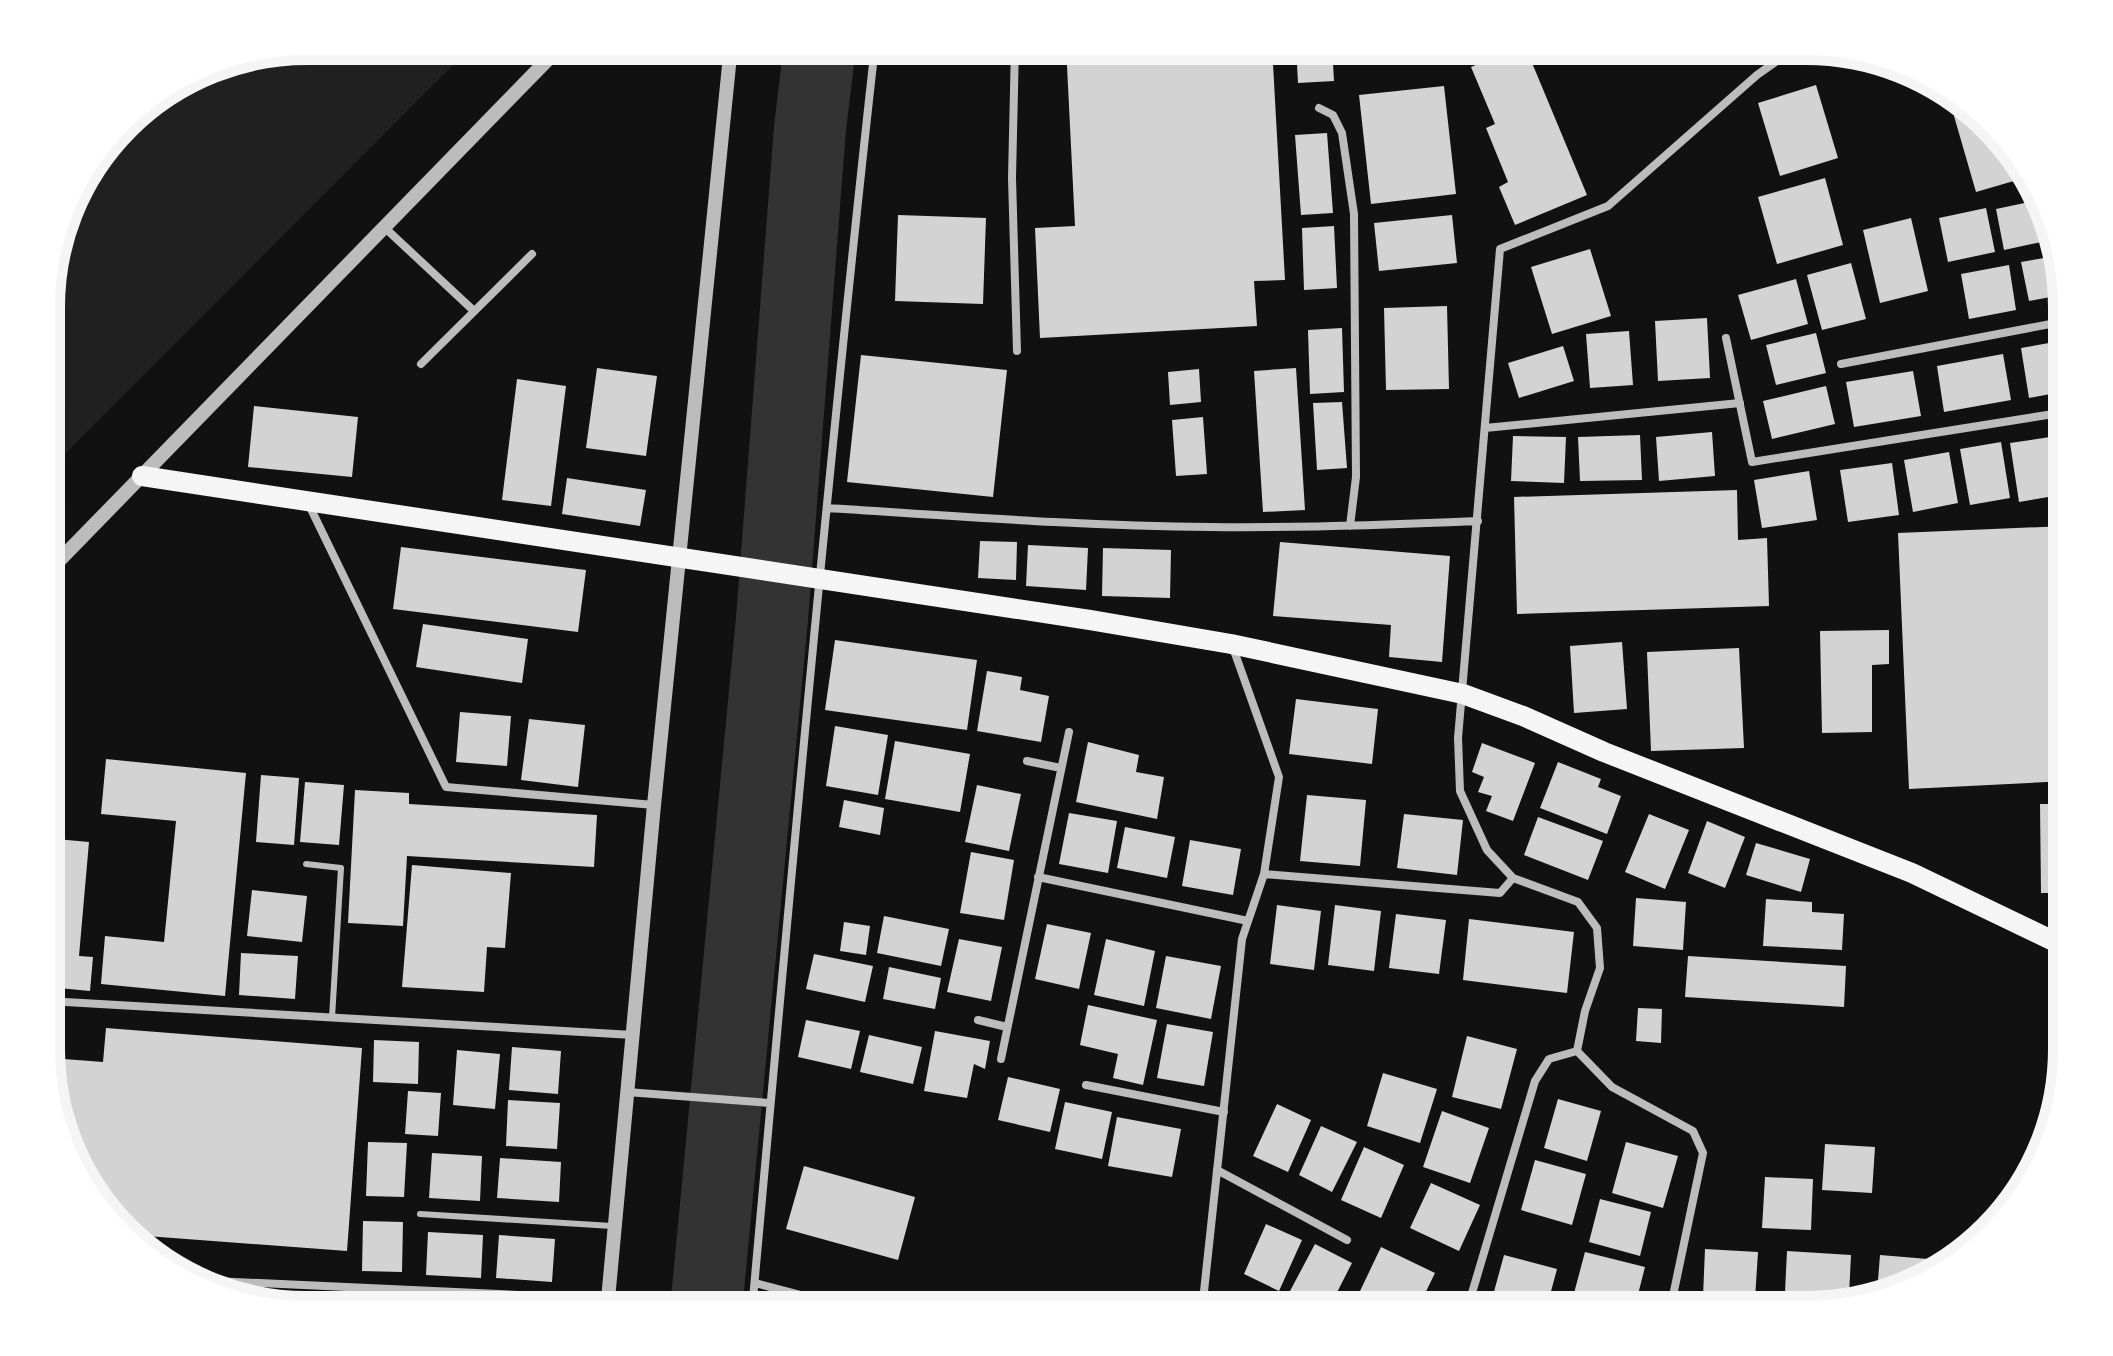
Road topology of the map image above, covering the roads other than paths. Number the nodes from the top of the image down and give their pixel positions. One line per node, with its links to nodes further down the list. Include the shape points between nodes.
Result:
1 (1778, 60): 17 (street, via 1608,206 1500,249)
2 (546, 61): 7 (street)
3 (730, 61): 23 (street)
4 (873, 61): 20 (street)
5 (1015, 61): 12 (street)
6 (1319, 108): 22 (street, via 1333,115 1342,133 1354,214 1356,477)
7 (384, 227): 9 (street); 18 (street)
8 (532, 254): 9 (street)
9 (474, 311): 13 (street)
10 (2052, 324): 14 (street)
11 (1726, 338): 15 (street)
12 (1017, 351)
13 (421, 364)
14 (1841, 364)
15 (1740, 403): 16 (street, via 1752,462); 17 (street)
16 (2052, 414)
17 (1485, 428): 21 (street)
18 (142, 476): 19 (main road); 24 (street)
19 (307, 500): 23 (main road); 31 (street, via 446,787)
20 (827, 508): 22 (street, via 1208,527); 25 (street)
21 (1478, 521): 22 (street); 27 (street)
22 (1350, 526)
23 (681, 557): 25 (main road); 31 (street)
24 (60, 560)
25 (813, 576): 26 (main road); 47 (street)
26 (1231, 644): 27 (main road); 33 (street, via 1279,777)
27 (1463, 694): 35 (street, via 1460,791 1487,850); 37 (main road, via 1912,873)
28 (1069, 732): 30 (street)
29 (1027, 761): 30 (street)
30 (1061, 768): 34 (street)
31 (654, 805): 42 (street)
32 (306, 864): 39 (lane, via 341,868)
33 (1264, 874): 35 (street, via 1500,893); 36 (street)
34 (1038, 877): 36 (street); 41 (street)
35 (1513, 878): 43 (street, via 1578,902 1597,928 1600,968)
36 (1248, 921): 48 (street)
37 (2052, 940)
38 (60, 1002): 39 (street)
39 (332, 1018): 42 (street)
40 (978, 1020): 41 (street)
41 (1007, 1027): 44 (street)
42 (633, 1035): 46 (street)
43 (1577, 1051): 55 (street, via 1549,1059 1535,1081); 57 (street, via 1612,1087 1693,1131 1703,1153)
44 (1001, 1059)
45 (1086, 1085): 48 (street)
46 (627, 1092): 47 (street); 51 (street)
47 (769, 1103): 54 (street)
48 (1224, 1112): 49 (street)
49 (1217, 1170): 52 (street); 56 (street)
50 (420, 1214): 51 (lane)
51 (615, 1226): 59 (street)
52 (1347, 1240)
53 (225, 1282): 58 (street)
54 (755, 1283): 60 (street); 61 (street)
55 (1472, 1293)
56 (1204, 1295)
57 (1673, 1295)
58 (467, 1296)
59 (609, 1296)
60 (754, 1296)
61 (803, 1296)

